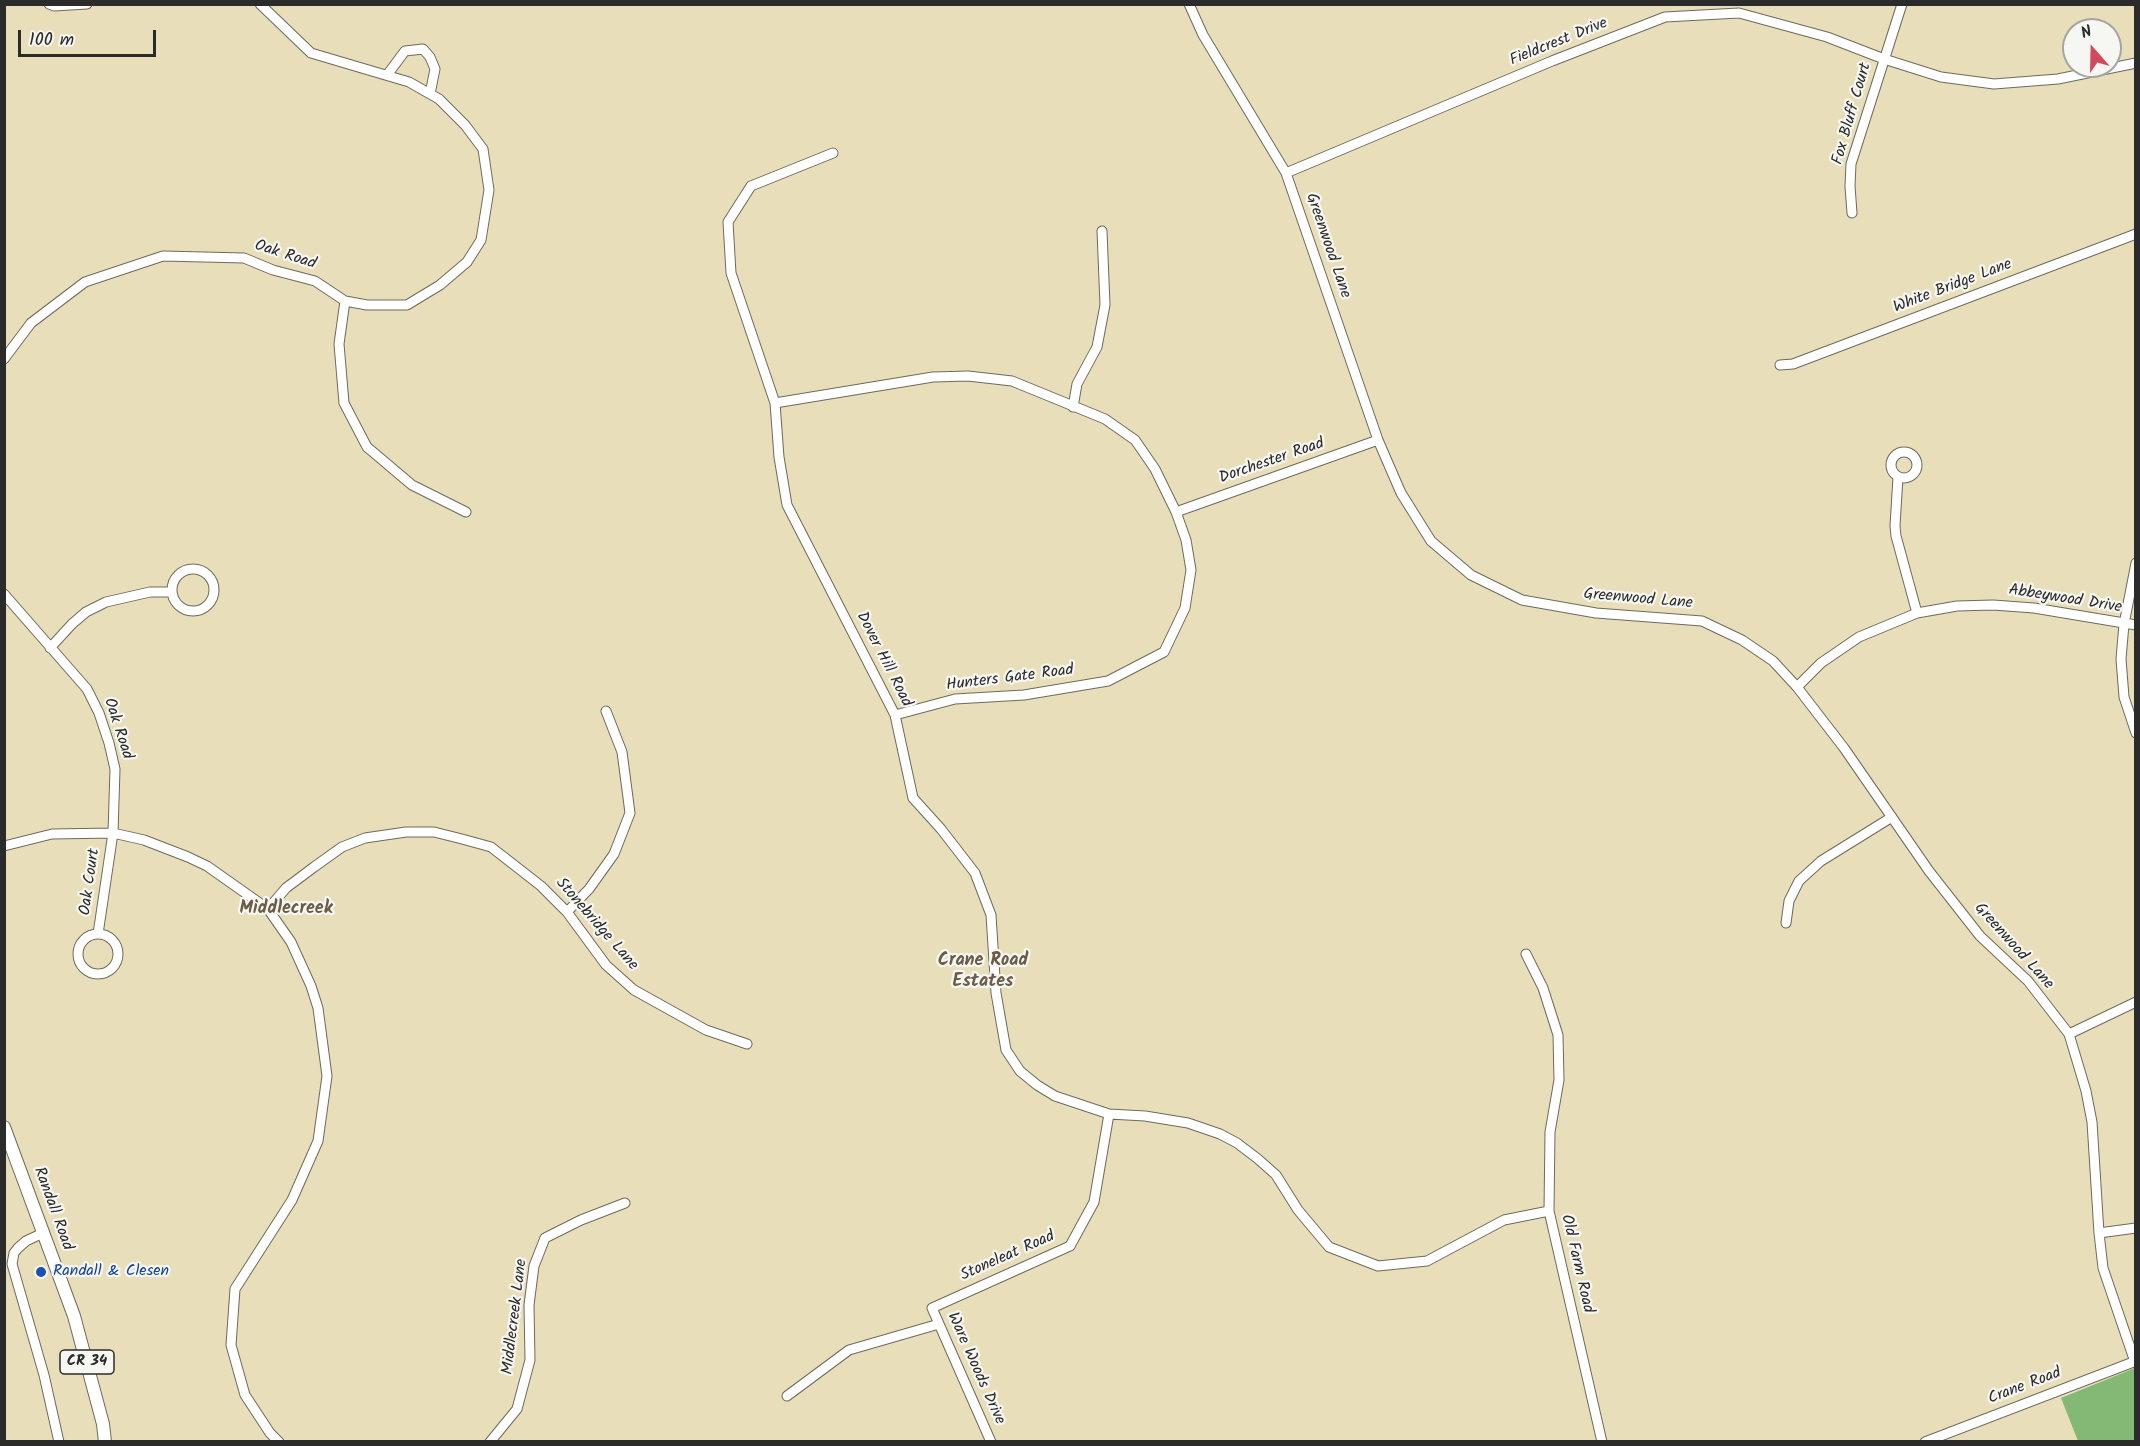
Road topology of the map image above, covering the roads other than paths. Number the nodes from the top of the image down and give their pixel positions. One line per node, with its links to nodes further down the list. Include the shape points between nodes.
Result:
1 (49, 4): 2 (street)
2 (87, 4)
3 (260, 4): 8 (street, Oak Road, via 311,53)
4 (1189, 4): 11 (street, Greenwood Lane, via 1203,35)
5 (1902, 4): 6 (street, Fox Bluff Court)
6 (1884, 59): 7 (street, Fieldcrest Drive, via 1941,76 1995,84 2058,79); 11 (street, Fieldcrest Drive, via 1827,37 1739,13 1665,17); 12 (street, Fox Bluff Court, via 1851,164)
7 (2136, 63)
8 (387, 75): 9 (street, Oak Road, via 409,81); 9 (street, via 405,51 423,49 435,69)
9 (430, 94): 15 (street, Oak Road, via 465,125 483,149 489,190 481,240 467,262 441,285 407,305)
10 (833, 153): 18 (street, Dover Hill Road, via 751,186 728,222 731,273)
11 (1286, 173): 20 (street, Greenwood Lane)
12 (1852, 213)
13 (1102, 231): 19 (street, via 1105,305 1097,347 1077,384)
14 (2136, 234): 17 (street, White Bridge Lane, via 1793,364)
15 (345, 302): 16 (street, Oak Road, via 315,281 244,258 163,256 84,282 31,323); 22 (street, via 339,344 344,404 367,447 412,485)
16 (4, 359)
17 (1780, 365)
18 (775, 403): 19 (street, Hunters Gate Road, via 933,377 968,376 1012,381); 33 (street, Dover Hill Road, via 787,505)
19 (1072, 407): 23 (street, Hunters Gate Road, via 1105,419 1135,440 1155,469)
20 (1378, 440): 23 (street, Dorchester Road); 31 (street, Greenwood Lane, via 1401,493 1431,541 1471,575 1522,600 1596,613 1702,621 1742,640 1773,661)
21 (1898, 477): 27 (street, via 1896,536)
22 (466, 512)
23 (1176, 512): 33 (street, Hunters Gate Road, via 1191,570 1185,608 1164,652 1108,681 1024,695 955,699)
24 (2136, 563): 28 (street)
25 (172, 592): 25 (street, via 184,609 198,610 209,603 214,590 209,577 190,569 178,576); 30 (street, via 150,592 106,602 86,612)
26 (4, 594): 30 (street, Oak Road)
27 (1917, 613): 28 (street, Abbeywood Drive, via 1993,604); 31 (street, Abbeywood Drive, via 1859,638 1821,663)
28 (2124, 624): 29 (street, Abbeywood Drive); 34 (street, via 2124,697)
29 (2136, 625)
30 (50, 648): 36 (street, Oak Road, via 87,689 102,723 115,769)
31 (1797, 687): 35 (street, Greenwood Lane)
32 (606, 711): 39 (street, via 622,752 630,813 614,854)
33 (896, 715): 46 (street, Dover Hill Road, via 913,798 975,873 991,915 996,993 1006,1050 1020,1071 1037,1085 1055,1096)
34 (2136, 733)
35 (1892, 817): 40 (street, via 1821,861 1799,881 1789,901); 44 (street, Greenwood Lane, via 1980,936 2028,981)
36 (113, 833): 37 (street, via 52,834); 38 (street, via 144,840 207,866); 41 (street, Oak Court)
37 (4, 846)
38 (268, 909): 39 (street, Stonebridge Lane, via 286,888 342,847 365,838 434,832 491,847); 59 (street, via 291,942 311,987 320,1018 327,1076 318,1141 292,1200 235,1290 231,1345 245,1395)
39 (567, 912): 45 (street, Stonebridge Lane, via 606,965 634,990 706,1030)
40 (1786, 923)
41 (99, 934): 41 (street, Oak Court, via 81,942 77,955 82,967 93,974 112,969 118,957 111,939)
42 (1526, 954): 49 (street, Old Farm Road, via 1543,988 1558,1035 1559,1080 1550,1132)
43 (2136, 1002): 44 (street)
44 (2069, 1034): 52 (street, Greenwood Lane, via 2092,1122)
45 (747, 1044)
46 (1108, 1114): 49 (street, Dover Hill Road, via 1188,1123 1237,1143 1276,1175 1298,1210 1329,1247 1378,1266 1428,1261 1504,1220); 53 (street, Stoneleat Road, via 1094,1202 1070,1246)
47 (4, 1127): 51 (main road, Randall Road / CR 34)
48 (625, 1203): 60 (street, Middlecreek Lane, via 545,1238 534,1266 529,1305 530,1360 517,1409)
49 (1549, 1210): 62 (street, Old Farm Road)
50 (2136, 1228): 52 (street)
51 (43, 1233): 57 (street, via 18,1248 12,1264); 58 (main road, Randall Road / CR 34, via 74,1316)
52 (2099, 1233): 55 (street, Greenwood Lane, via 2103,1268)
53 (932, 1309): 54 (street, Ware Woods Drive)
54 (939, 1324): 56 (street, via 849,1350); 61 (street, Ware Woods Drive)
55 (2135, 1362): 63 (street, Crane Road)
56 (787, 1396)
57 (59, 1442)
58 (105, 1442)
59 (279, 1442)
60 (490, 1442)
61 (991, 1442)
62 (1602, 1442)
63 (1925, 1442)

